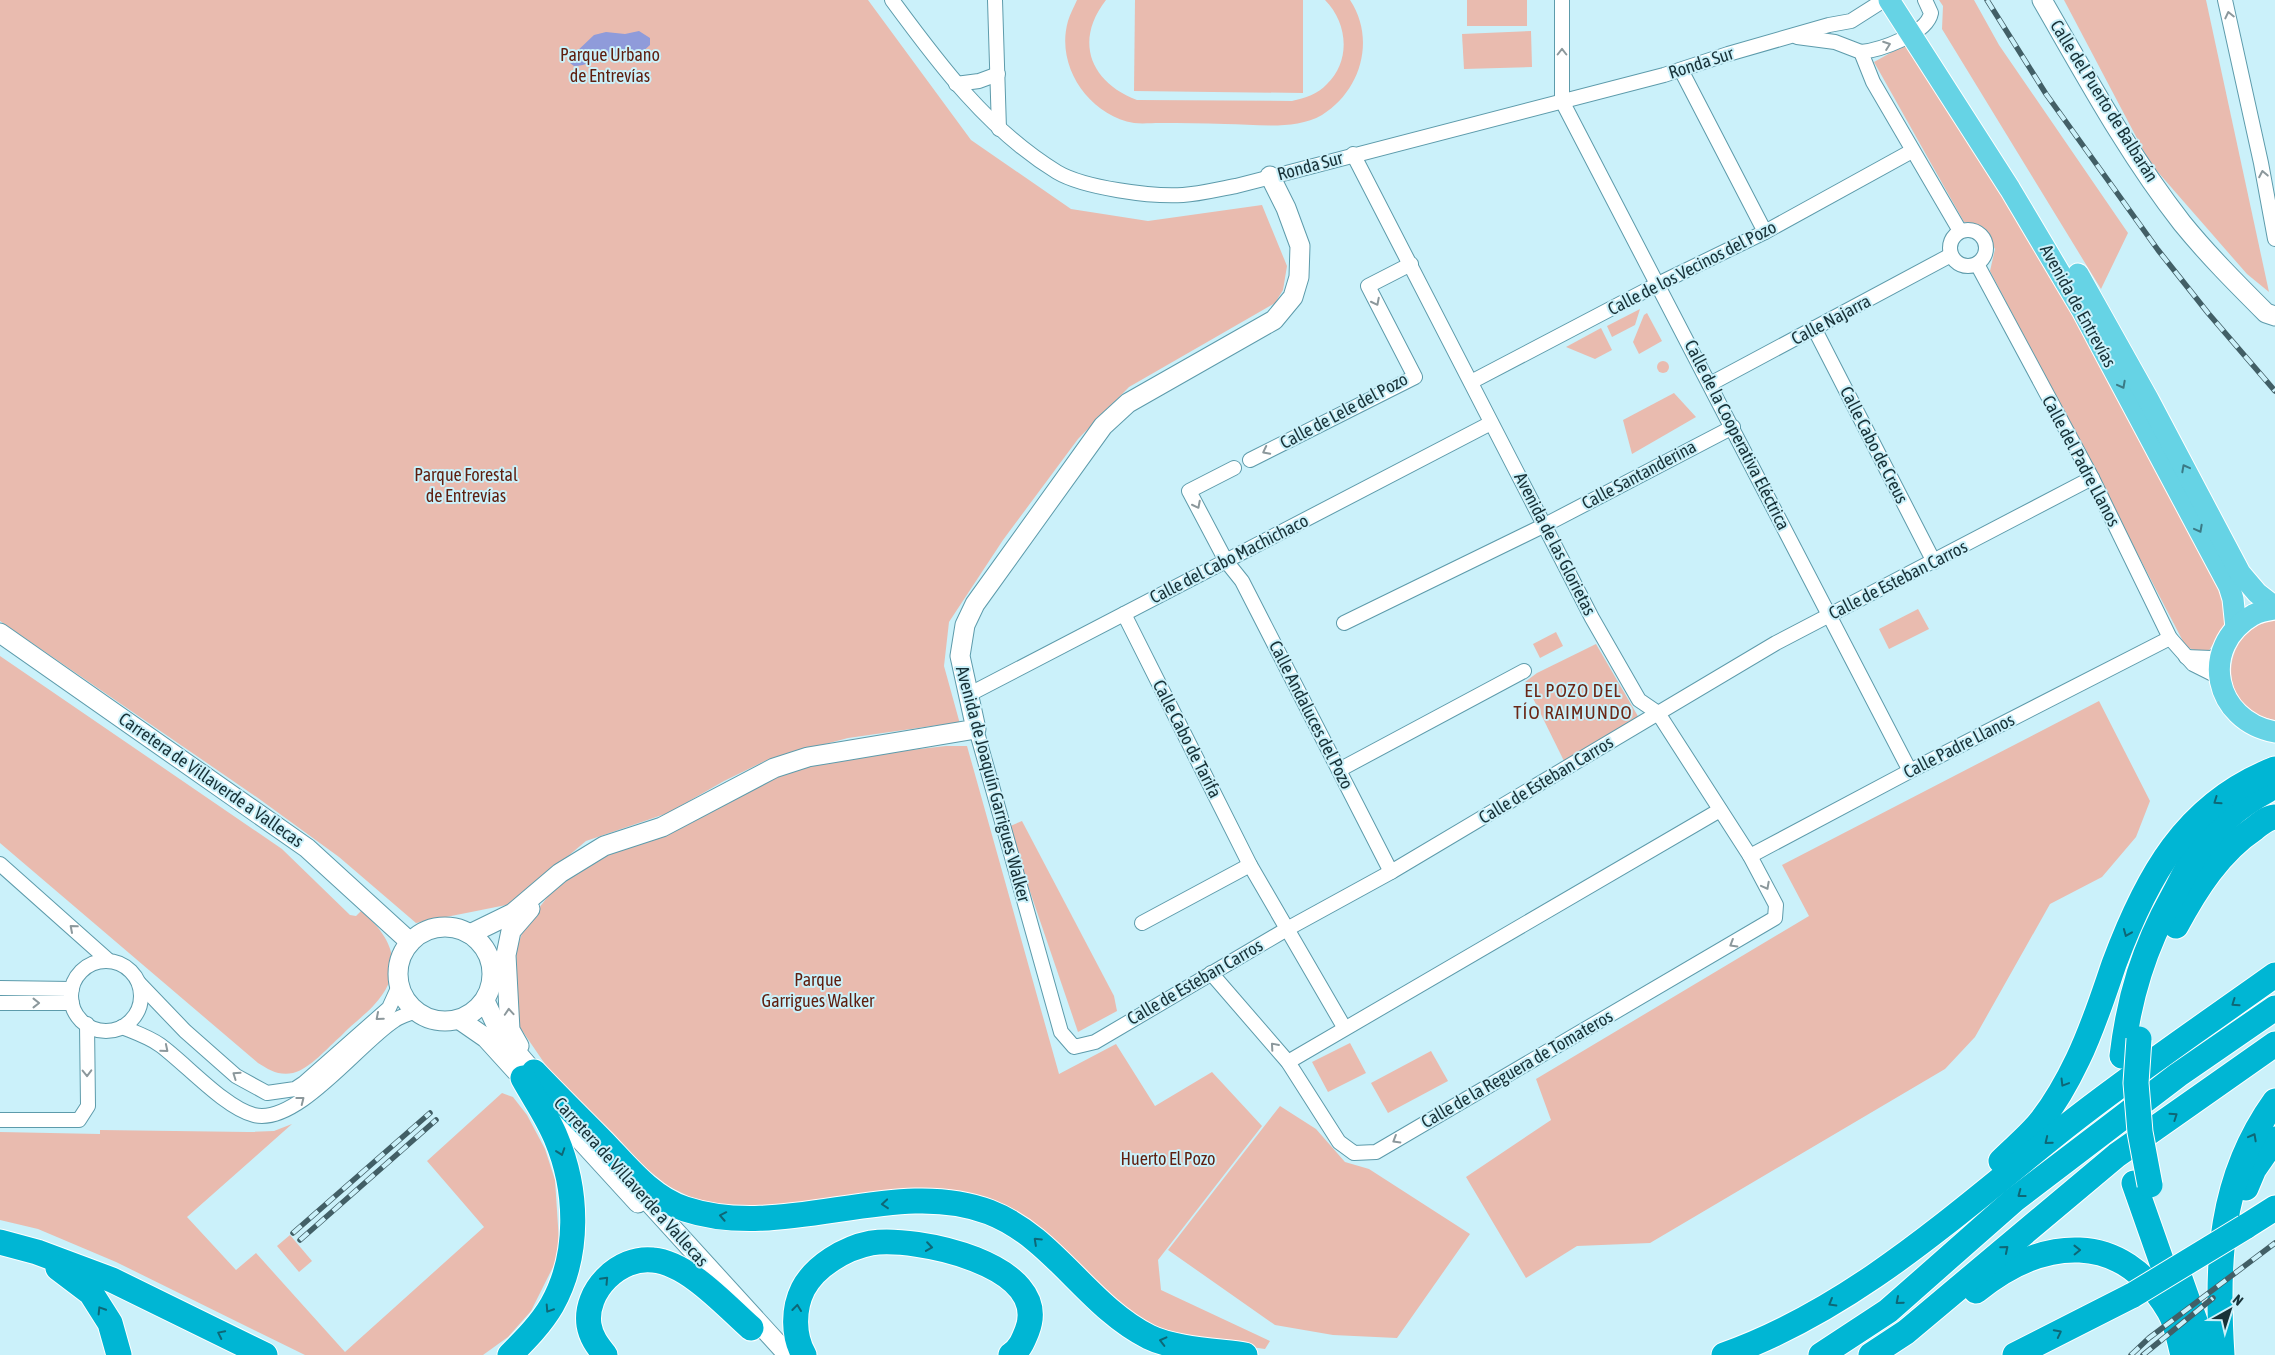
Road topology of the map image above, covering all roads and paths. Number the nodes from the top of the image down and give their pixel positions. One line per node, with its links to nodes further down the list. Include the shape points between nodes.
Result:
1 (892, 0): 16 (street, Ronda Sur)
2 (995, 0): 15 (street)
3 (1562, 0): 17 (street, one-way to 3)
4 (1884, 0): 10 (street, Ronda Sur)
5 (1889, 0): 11 (main road, Avenida de Entrevías)
6 (1905, 0): 11 (main road, Avenida de Entrevías)
7 (1925, 0): 11 (street, via 1931,13 1927,23)
8 (2042, 0): 29 (street, Calle del Puerto de Balbarán, via 2127,145 2171,208 2222,268)
9 (2225, 0): 24 (street, one-way to 9)
10 (1851, 21): 12 (street, Ronda Sur); 13 (street, via 1847,38)
11 (1917, 30): 13 (street, Ronda Sur, one-way to 11, via 1879,48); 41 (main road, Avenida de Entrevías, one-way to 11, via 2240,573 2095,303 2020,178); 45 (main road, Avenida de Entrevías, one-way to 45, via 2083,312 2229,586)
12 (1792, 36): 13 (street, Ronda Sur, via 1835,42); 14 (street, Ronda Sur)
13 (1856, 49): 19 (street)
14 (1681, 70): 17 (street, Ronda Sur); 23 (street)
15 (998, 74): 16 (street); 18 (street)
16 (956, 84): 18 (street, Ronda Sur)
17 (1562, 101): 20 (street, Ronda Sur); 28 (street, Calle de la Cooperativa Eléctrica)
18 (999, 129): 21 (street, Ronda Sur, via 1059,173 1134,193 1184,196)
19 (1912, 152): 22 (street); 23 (street, Calle de los Vecinos del Pozo)
20 (1353, 154): 21 (street, Ronda Sur); 26 (street, Avenida de las Glorietas)
21 (1270, 176): 52 (street, Avenida de Joaquín Garrigues Walker, via 1300,246 1299,276 1293,297 1274,320 1128,403 1103,426 972,611 965,625 960,656)
22 (1960, 231): 25 (street, via 1951,242); 27 (street, via 1973,230 1984,239 1986,253)
23 (1764, 232): 28 (street, Calle de los Vecinos del Pozo)
24 (2275, 239)
25 (1952, 255): 27 (street, via 1963,265); 30 (street, Calle Najarra)
26 (1411, 264): 31 (street, Avenida de las Glorietas); 35 (street, Calle de Lele del Pozo, one-way to 35, via 1368,286 1415,377)
27 (1977, 264): 37 (street, Calle del Padre Llanos)
28 (1658, 284): 31 (street, Calle de los Vecinos del Pozo); 32 (street, Calle de la Cooperativa Eléctrica)
29 (2272, 317)
30 (1814, 328): 32 (street, Calle Najarra); 40 (street, Calle Cabo de Creus)
31 (1471, 382): 33 (street, Avenida de las Glorietas)
32 (1710, 384): 34 (street, Calle de la Cooperativa Eléctrica)
33 (1491, 423): 38 (street, Avenida de las Glorietas); 39 (street, Calle del Cabo Machichaco)
34 (1733, 427): 38 (street, Calle Santanderina); 43 (street, Calle de la Cooperativa Eléctrica)
35 (1250, 460)
36 (1234, 468): 39 (street, one-way to 39, via 1189,491)
37 (2092, 478): 40 (street, Calle de Esteban Carros); 47 (street, Calle del Padre Llanos)
38 (1546, 524): 44 (street, Calle Santanderina); 53 (street, Avenida de las Glorietas, via 1592,618 1639,700)
39 (1226, 561): 42 (street, Calle del Cabo Machichaco); 56 (street, Calle Andaluces del Pozo, via 1242,581)
40 (1934, 562): 43 (street, Calle de Esteban Carros)
41 (2275, 608): 45 (main road, via 2254,614)
42 (1124, 614): 52 (street, Calle del Cabo Machichaco); 65 (street, Calle Cabo de Tarifa)
43 (1830, 615): 53 (street, Calle de Esteban Carros); 58 (street, Calle de la Cooperativa Eléctrica)
44 (1344, 623)
45 (2236, 628): 48 (main road)
46 (0, 633): 74 (street, Carretera de Villaverde a Vallecas, via 308,848)
47 (2170, 638): 49 (street, Calle del Padre Llanos); 58 (street, Calle Padre Llanos)
48 (2222, 653): 49 (street, via 2210,658); 51 (main road)
49 (2186, 657): 51 (street, Calle del Padre Llanos)
50 (1524, 671): 56 (street)
51 (2219, 677): 55 (main road, via 2233,710 2246,722)
52 (968, 695): 54 (street, Avenida de Joaquín Garrigues Walker)
53 (1658, 713): 61 (street, Avenida de las Glorietas); 66 (street, Calle de Esteban Carros)
54 (976, 729): 67 (street, via 808,757 774,768 662,827 604,846); 92 (street, Avenida de Joaquín Garrigues Walker)
55 (2275, 732)
56 (1339, 770): 66 (street, Calle Andaluces del Pozo)
57 (2275, 770): 104 (highway, one-way to 104, via 2254,778 2213,803 2183,833 2144,893 2077,1062 2041,1121)
58 (1910, 771): 63 (street, Calle Padre Llanos)
59 (2275, 788): 68 (highway, via 2245,802 2214,832 2193,858)
60 (2275, 800): 68 (highway, via 2241,815 2208,848)
61 (1720, 810): 63 (street, Avenida de las Glorietas); 91 (street)
62 (2275, 817): 95 (highway, via 2243,836 2220,857 2189,902 2160,956)
63 (1750, 856): 70 (street, Avenida de las Glorietas, one-way to 70, via 1776,905)
64 (0, 864): 76 (street, one-way to 64)
65 (1250, 865): 71 (street); 72 (street, Calle Cabo de Tarifa)
66 (1391, 872): 72 (street, Calle de Esteban Carros)
67 (560, 873): 69 (street); 97 (street, one-way to 67, via 510,1030 506,956 511,931)
68 (2173, 896): 95 (highway, via 2139,969 2127,1016)
69 (513, 913): 73 (street); 75 (street)
70 (1775, 918): 96 (street, Calle de la Reguera de Tomateros, one-way to 96, via 1376,1152 1354,1153 1339,1142)
71 (1142, 923)
72 (1287, 929): 77 (street, Calle de Esteban Carros); 91 (street, Calle Cabo de Tarifa)
73 (470, 934): 74 (street, via 438,927 423,932); 75 (street)
74 (410, 942): 80 (street, via 398,970)
75 (489, 957): 84 (street, via 493,972)
76 (109, 961): 79 (street, via 128,968); 82 (street, via 99,961 86,968 76,979)
77 (1211, 973): 92 (street, Calle de Esteban Carros, via 1095,1042 1074,1047); 96 (street, Calle de la Reguera de Tomateros, one-way to 77)
78 (2275, 975): 104 (highway, one-way to 104, via 2066,1126)
79 (139, 983): 80 (street, one-way to 79, via 389,1008 304,1083 295,1089 267,1093 236,1076 185,1031); 90 (street, via 137,1013)
80 (399, 986): 87 (street, via 405,1000)
81 (0, 988): 82 (street)
82 (72, 996): 85 (street, one-way to 82); 89 (street, via 75,1011)
83 (2275, 997): 93 (highway)
84 (485, 1001): 88 (street); 97 (street, Carretera de Villaverde a Vallecas, via 500,1033)
85 (0, 1003)
86 (2275, 1008): 93 (highway)
87 (416, 1012): 88 (street, via 445,1022); 90 (street, one-way to 87, via 159,1044 227,1101 254,1115 279,1114 321,1085 395,1019)
88 (460, 1020): 97 (street, Carretera de Villaverde a Vallecas)
89 (86, 1024): 90 (street, via 104,1030); 99 (street, one-way to 99, via 88,1106 79,1120)
90 (122, 1027)
91 (1344, 1027): 96 (street)
92 (1061, 1032)
93 (2226, 1042): 117 (highway, one-way to 117, via 2014,1200 1888,1311)
94 (2275, 1044): 118 (highway, one-way to 94, via 1906,1332 2117,1155)
95 (2130, 1047): 101 (highway, via 2121,1090 2123,1130)
96 (1288, 1062)
97 (528, 1075): 106 (street, Carretera de Villaverde a Vallecas); 109 (highway, one-way to 109, via 566,1167 573,1232 570,1257 551,1307); 112 (street, Carretera de Villaverde a Vallecas); 115 (highway, one-way to 97, via 1150,1338 1111,1312 1033,1236 1014,1223 970,1206 945,1201 909,1202 768,1219 736,1218 684,1209 649,1189)
98 (2275, 1101): 124 (highway, one-way to 98, via 2219,1259 2231,1189 2247,1148)
99 (0, 1120)
100 (2275, 1139): 125 (highway, via 2254,1169 2233,1224 2229,1258)
101 (2142, 1184): 122 (highway); 123 (highway)
102 (2275, 1208): 120 (highway, one-way to 102, bridge, via 2133,1295)
103 (0, 1242): 105 (highway)
104 (1915, 1245): 116 (highway, one-way to 116, via 1869,1281 1819,1310 1749,1346)
105 (37, 1252): 107 (highway, one-way to 105, via 110,1323 91,1293); 108 (highway, one-way to 105, via 112,1280)
106 (752, 1328): 110 (highway, one-way to 106, via 594,1342 589,1323 591,1303 599,1286 614,1271 633,1261 653,1260 676,1266); 111 (street, Carretera de Villaverde a Vallecas)
107 (119, 1355)
108 (265, 1355)
109 (510, 1355)
110 (605, 1355)
111 (776, 1355)
112 (788, 1355)
113 (804, 1355): 114 (highway, one-way to 114, via 796,1322 797,1301 806,1284 834,1258 852,1248 891,1242 938,1248 977,1259 1012,1280 1030,1308 1030,1324 1018,1350)
114 (1011, 1355)
115 (1245, 1355)
116 (1724, 1355)
117 (1821, 1355)
118 (1871, 1355)
119 (1894, 1355): 121 (highway, one-way to 121, via 1984,1284 2030,1257 2056,1251 2084,1250 2122,1262 2144,1278 2169,1312)
120 (2015, 1355)
121 (2183, 1355)
122 (2193, 1355)
123 (2207, 1355)
124 (2222, 1355)
125 (2230, 1355)

